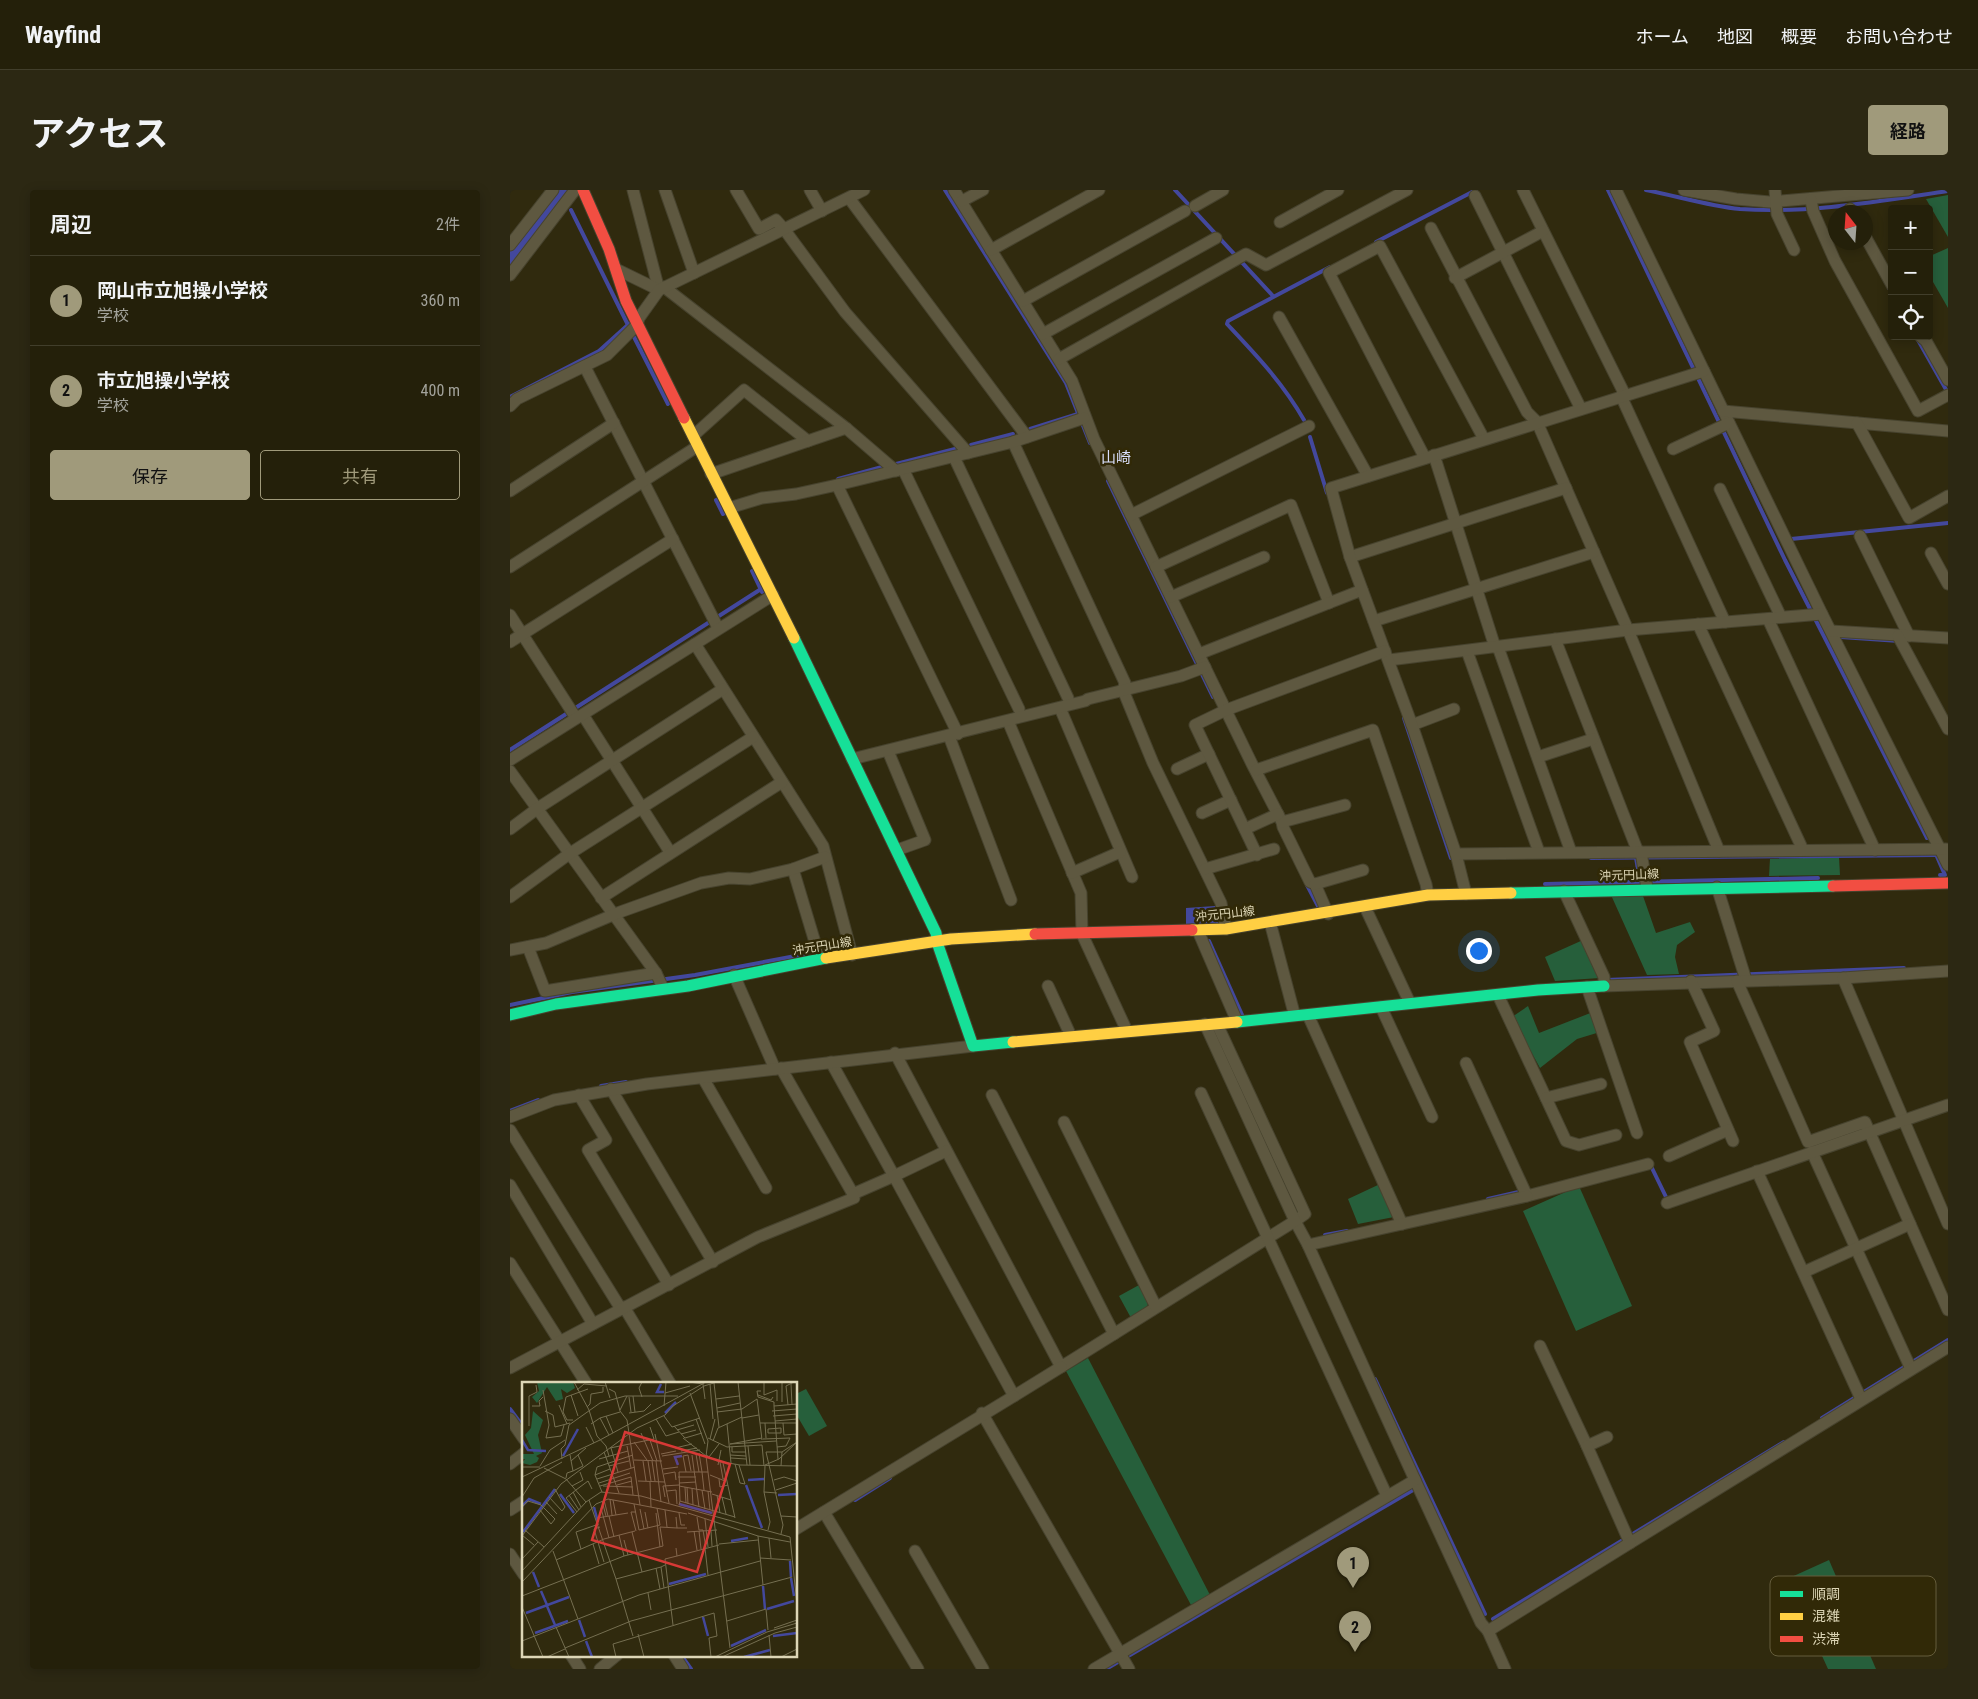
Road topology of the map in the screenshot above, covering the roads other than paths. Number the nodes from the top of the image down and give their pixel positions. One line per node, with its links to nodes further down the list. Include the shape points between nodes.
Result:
1 (553, 190): 31 (street)
2 (576, 190): 38 (street)
3 (583, 190): 36 (street)
4 (633, 190): 41 (street)
5 (665, 190): 37 (street)
6 (736, 190): 28 (street, via 759,228 776,220)
7 (810, 190): 25 (street)
8 (864, 190): 21 (street)
9 (954, 190): 22 (street)
10 (982, 190): 22 (street)
11 (1099, 190): 32 (street)
12 (1223, 190): 42 (street)
13 (1338, 190): 26 (street)
14 (1407, 190): 47 (street, via 1266,265 1246,254)
15 (1523, 190): 29 (street)
16 (1616, 190): 50 (street)
17 (1684, 190): 23 (street)
18 (1908, 190): 19 (street)
19 (1877, 192): 24 (street)
20 (1475, 196): 35 (street)
21 (849, 198): 25 (street); 65 (street)
22 (962, 201): 32 (street)
23 (1776, 203): 24 (street); 33 (street)
24 (1812, 204): 53 (street, via 1835,261 1918,411)
25 (820, 208): 28 (street)
26 (1280, 222)
27 (1431, 228): 39 (street)
28 (784, 229): 37 (street); 71 (street, via 845,312)
29 (1543, 231): 35 (street); 52 (street)
30 (1216, 238): 45 (street)
31 (510, 245)
32 (991, 250): 42 (street)
33 (1794, 250)
34 (1873, 250): 40 (street)
35 (1503, 252): 39 (street); 55 (street)
36 (616, 269): 41 (street); 44 (street)
37 (693, 270): 41 (street)
38 (510, 275)
39 (1455, 278): 58 (street, via 1527,412)
40 (1888, 278)
41 (658, 288): 44 (street); 63 (street)
42 (1023, 301): 45 (street)
43 (1279, 317): 76 (street)
44 (637, 325): 48 (street, via 607,355); 69 (street)
45 (1043, 334): 47 (street)
46 (1925, 340): 49 (street)
47 (1059, 359): 57 (street, via 1072,381)
48 (585, 367): 54 (street, via 517,399); 59 (street)
49 (1945, 367): 51 (street)
50 (1700, 373): 52 (street); 56 (street)
51 (1948, 380)
52 (1623, 395): 55 (street); 105 (street)
53 (1947, 396)
54 (510, 406)
55 (1581, 408): 58 (street)
56 (1723, 411): 60 (street); 62 (street)
57 (1081, 420): 65 (street); 84 (street)
58 (1538, 422): 66 (street); 79 (street)
59 (614, 423): 77 (street); 81 (street)
60 (1858, 423): 64 (street); 82 (street, via 1909,518)
61 (1309, 426): 84 (street)
62 (1724, 426): 70 (street); 100 (street)
63 (846, 428): 67 (street); 74 (street)
64 (1948, 431)
65 (1027, 438): 68 (street)
66 (1484, 439): 73 (street); 73 (street, via 1380,246 1329,273)
67 (808, 441): 69 (street, via 744,390); 75 (street)
68 (1013, 442): 71 (street); 121 (street)
69 (693, 446): 75 (street); 77 (street)
70 (1672, 449)
71 (968, 453): 72 (street)
72 (954, 457): 74 (street); 123 (street)
73 (1429, 457): 76 (street); 85 (street)
74 (900, 470): 78 (street); 125 (street)
75 (712, 474): 83 (street)
76 (1368, 476): 91 (street, via 1331,488)
77 (644, 481): 87 (street); 92 (street)
78 (837, 485): 83 (street, via 762,498); 132 (street)
79 (1566, 488): 85 (street); 88 (street)
80 (1720, 489): 102 (street)
81 (510, 491)
82 (1948, 496)
83 (729, 508): 97 (street)
84 (1131, 515): 93 (street)
85 (1455, 523): 91 (street); 95 (street)
86 (1860, 536): 111 (street)
87 (673, 539): 106 (street); 110 (street)
88 (1594, 552): 95 (street); 108 (street)
89 (1931, 553): 94 (street)
90 (1264, 557): 98 (street)
91 (1350, 557): 96 (street)
92 (510, 567)
93 (1156, 567): 98 (street); 99 (street, via 1291,505)
94 (1948, 584)
95 (1476, 588): 104 (street); 116 (street)
96 (1362, 590): 99 (street); 104 (street)
97 (773, 594): 106 (street); 138 (street)
98 (1171, 597): 118 (street)
99 (1329, 603): 118 (street)
100 (1816, 614): 102 (street); 109 (street)
101 (510, 615): 110 (street)
102 (1781, 617): 103 (street)
103 (1768, 619): 105 (street); 157 (street)
104 (1374, 621): 119 (street)
105 (1725, 622): 107 (street)
106 (715, 623): 115 (street)
107 (1698, 624): 108 (street); 156 (street)
108 (1628, 630): 113 (street); 158 (street)
109 (1831, 631): 111 (street); 154 (street)
110 (523, 634): 114 (street); 128 (street)
111 (1902, 638): 112 (street); 131 (street)
112 (1948, 638)
113 (1555, 639): 116 (street); 134 (street)
114 (510, 642)
115 (695, 644): 122 (street); 128 (street)
116 (1497, 647): 117 (street); 137 (street)
117 (1466, 651): 119 (street); 161 (street)
118 (1199, 654): 120 (street)
119 (1387, 656): 127 (street); 130 (street)
120 (1201, 668): 121 (street, via 1181,676); 127 (street)
121 (1124, 687): 124 (street); 170 (street, via 1153,764)
122 (723, 689): 133 (street); 140 (street)
123 (1068, 698)
124 (1060, 708): 129 (street); 160 (street)
125 (1019, 709)
126 (1454, 709): 130 (street)
127 (1222, 712): 136 (street, via 1195,725); 142 (street)
128 (575, 713): 139 (street); 140 (street)
129 (1008, 721): 132 (street); 172 (street)
130 (1412, 725): 167 (street)
131 (1948, 729)
132 (955, 732): 135 (street); 183 (street)
133 (752, 737): 144 (street); 147 (street)
134 (1593, 739): 137 (street); 165 (street)
135 (888, 751): 138 (street); 155 (street, via 925,840)
136 (1209, 754): 141 (street); 145 (street)
137 (1538, 757): 162 (street)
138 (852, 759): 155 (street)
139 (510, 760)
140 (611, 761): 147 (street); 148 (street)
141 (1177, 769)
142 (1256, 770): 150 (street); 179 (street, via 1373,730)
143 (510, 772): 148 (street)
144 (782, 782): 159 (street); 166 (street, via 823,846)
145 (1231, 800): 149 (street); 152 (street)
146 (1345, 805): 150 (street)
147 (642, 806): 159 (street); 163 (street)
148 (538, 808): 151 (street); 163 (street)
149 (1202, 813)
150 (1277, 817): 152 (street); 176 (street, via 1310,882)
151 (510, 829)
152 (1244, 829): 164 (street)
153 (1274, 849): 164 (street)
154 (1944, 849): 157 (street); 168 (street)
155 (897, 850): 191 (street)
156 (1802, 850): 157 (street); 158 (street)
157 (1875, 850)
158 (1720, 851): 165 (street)
159 (670, 852): 182 (street)
160 (1120, 852): 172 (street); 173 (street)
161 (1538, 852): 162 (street); 167 (street)
162 (1571, 852): 165 (street)
163 (569, 854): 181 (street); 182 (street)
164 (1257, 855): 170 (street)
165 (1641, 855): 174 (street)
166 (825, 857): 169 (street); 193 (street)
167 (1457, 857): 178 (street)
168 (1948, 865)
169 (793, 868): 186 (street, via 750,879 729,878 702,883); 195 (street)
170 (1205, 869): 188 (street, via 1221,903)
171 (1364, 870): 176 (street)
172 (1072, 872): 189 (street, via 1081,893)
173 (1132, 877)
174 (1646, 883): 177 (street, 沖元円山線); 180 (street, 沖元円山線)
175 (1948, 883): 177 (street, 沖元円山線)
176 (1315, 884): 185 (street)
177 (1716, 887): 198 (street)
178 (1466, 888): 179 (street, 沖元円山線); 180 (street, 沖元円山線)
179 (1427, 890): 184 (street, 沖元円山線)
180 (1564, 891): 202 (street)
181 (510, 897)
182 (601, 898): 186 (street)
183 (1011, 900)
184 (1365, 907): 185 (street, 沖元円山線); 206 (street)
185 (1326, 908): 187 (street, 沖元円山線)
186 (614, 915): 192 (street, via 546,943); 200 (street)
187 (1270, 922): 188 (street, 沖元円山線); 208 (street)
188 (1225, 924): 190 (street, 沖元円山線)
189 (1082, 929): 190 (street, 沖元円山線); 191 (street, 沖元円山線); 214 (street)
190 (1198, 931): 211 (street)
191 (936, 937): 193 (street, 沖元円山線); 216 (street)
192 (528, 947): 194 (street); 200 (street, via 545,991)
193 (850, 949): 195 (street, 沖元円山線)
194 (510, 950)
195 (818, 954): 197 (street, 沖元円山線)
196 (1948, 971): 199 (street)
197 (734, 975): 200 (street, 沖元円山線, via 688,986); 220 (street)
198 (1742, 977): 199 (street); 201 (street); 233 (street, via 1808,1142 1865,1122)
199 (1843, 978): 230 (street)
200 (660, 980): 209 (street, 沖元円山線)
201 (1691, 981): 202 (street); 239 (street, via 1714,1031 1690,1042 1731,1136)
202 (1604, 982): 204 (street)
203 (1048, 986): 215 (street)
204 (1586, 987): 205 (street); 235 (street)
205 (1498, 994): 206 (street); 227 (street)
206 (1409, 1000): 207 (street)
207 (1381, 1007): 210 (street); 231 (street)
208 (1294, 1013): 210 (street); 211 (street)
209 (510, 1014)
210 (1308, 1015): 248 (street)
211 (1236, 1019): 213 (street)
212 (1205, 1024): 213 (street); 214 (street); 249 (street)
213 (1217, 1024): 249 (street, via 1305,1214)
214 (1126, 1029): 215 (street)
215 (1070, 1034): 216 (street)
216 (973, 1044): 217 (street)
217 (895, 1053): 218 (street); 237 (street)
218 (831, 1062): 220 (street); 242 (street)
219 (1466, 1062): 245 (street)
220 (778, 1068): 221 (street); 246 (street)
221 (703, 1078): 223 (street); 244 (street)
222 (1601, 1084): 227 (street)
223 (611, 1089): 225 (street); 255 (street)
224 (1201, 1093): 252 (street)
225 (579, 1095): 229 (street, via 531,1107); 258 (street, via 606,1140 588,1150)
226 (992, 1095): 263 (street)
227 (1546, 1098): 236 (street, via 1566,1141 1579,1145)
228 (1948, 1106): 230 (street)
229 (510, 1117)
230 (1902, 1117): 233 (street); 251 (street)
231 (1432, 1118)
232 (1064, 1122): 259 (street)
233 (1869, 1129): 238 (street); 250 (street)
234 (510, 1130): 260 (street)
235 (1637, 1133)
236 (1616, 1135)
237 (946, 1151): 242 (street); 268 (street)
238 (1812, 1152): 241 (street); 254 (street)
239 (1669, 1156)
240 (1648, 1164): 245 (street)
241 (1757, 1171): 247 (street); 257 (street)
242 (894, 1176): 246 (street); 273 (street)
243 (510, 1185): 262 (street)
244 (766, 1188)
245 (1526, 1192): 248 (street)
246 (852, 1194): 255 (street, via 854,1198 758,1237)
247 (1667, 1203)
248 (1400, 1220): 253 (street)
249 (1295, 1221): 252 (street); 253 (street)
250 (1910, 1224): 254 (street); 261 (street)
251 (1948, 1224)
252 (1268, 1242): 259 (street); 282 (street)
253 (1308, 1245): 281 (street)
254 (1856, 1249): 257 (street); 267 (street)
255 (713, 1262): 258 (street)
256 (510, 1263): 264 (street)
257 (1804, 1272): 272 (street)
258 (669, 1286): 260 (street)
259 (1156, 1307): 263 (street)
260 (622, 1308): 262 (street); 271 (street)
261 (1948, 1310)
262 (593, 1324): 264 (street)
263 (1114, 1334): 268 (street)
264 (559, 1342): 269 (street); 270 (street)
265 (1540, 1346): 278 (street)
266 (1948, 1347): 267 (street)
267 (1909, 1365): 272 (street)
268 (1061, 1366): 273 (street)
269 (510, 1368)
270 (585, 1382)
271 (669, 1382)
272 (1860, 1395): 287 (street, via 1782,1450)
273 (1014, 1396): 274 (street)
274 (982, 1413): 285 (street); 295 (street)
275 (510, 1419): 276 (street)
276 (522, 1436)
277 (1607, 1437): 278 (street)
278 (1587, 1446): 287 (street)
279 (522, 1455): 280 (street)
280 (510, 1464)
281 (1415, 1480): 282 (street); 291 (street, via 1481,1623)
282 (1387, 1496): 295 (street)
283 (522, 1502): 284 (street)
284 (510, 1510)
285 (824, 1512): 286 (street); 299 (street)
286 (798, 1528)
287 (1628, 1539): 291 (street)
288 (915, 1551): 300 (street)
289 (510, 1554): 290 (street)
290 (522, 1572)
291 (1488, 1631): 302 (street)
292 (572, 1656): 296 (street)
293 (616, 1656): 297 (street)
294 (675, 1656): 298 (street)
295 (1124, 1660): 301 (street)
296 (580, 1669)
297 (600, 1669)
298 (683, 1669)
299 (918, 1669)
300 (983, 1669)
301 (1094, 1669)
302 (1505, 1669)

